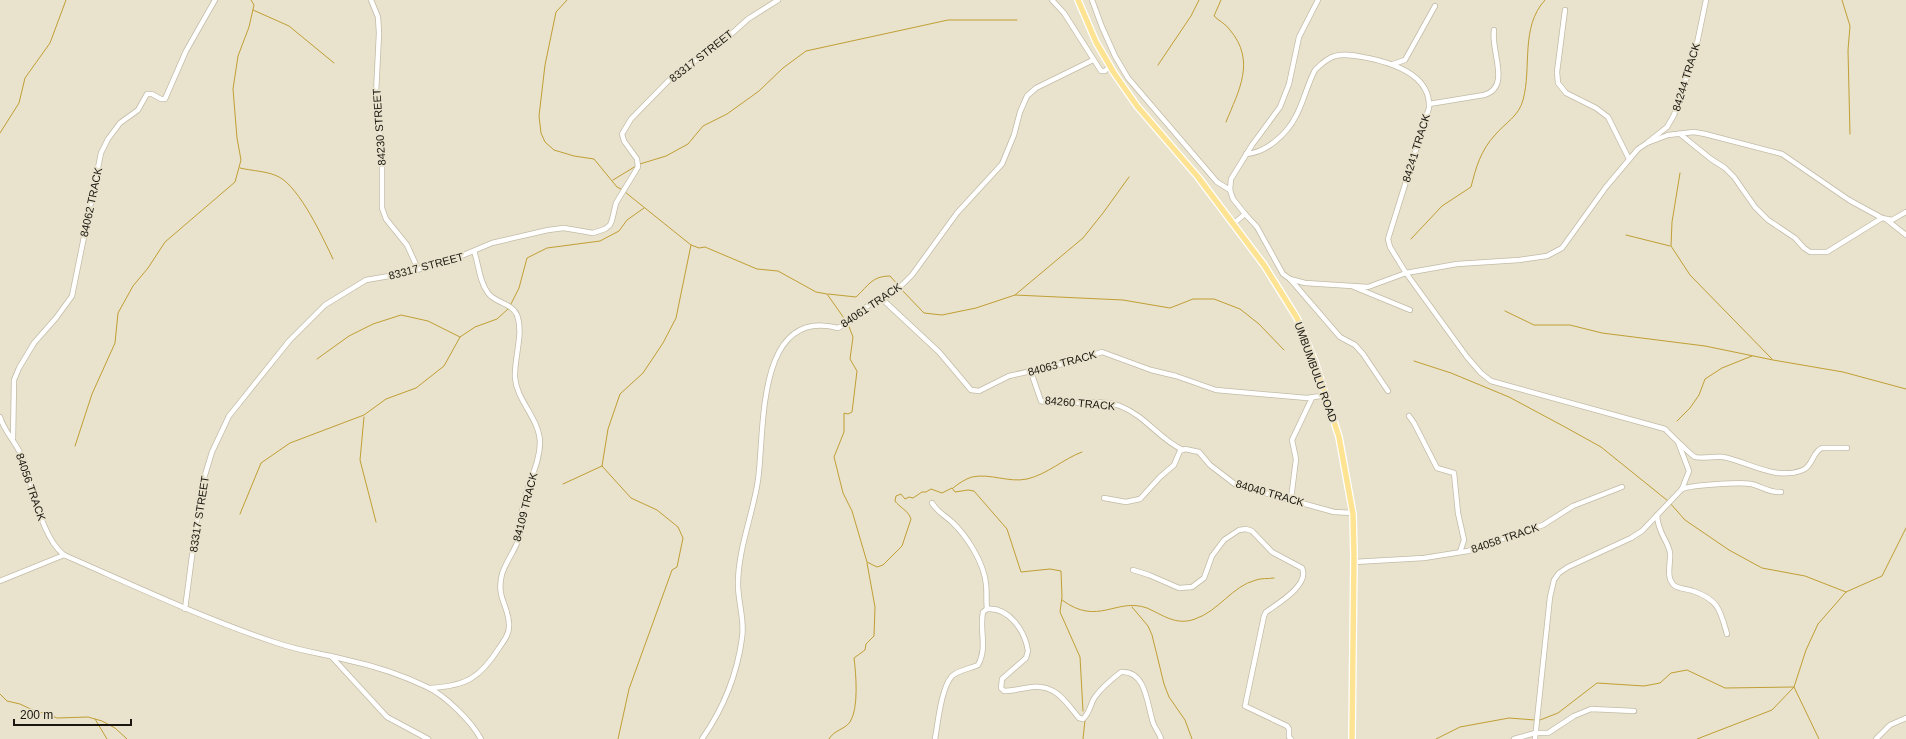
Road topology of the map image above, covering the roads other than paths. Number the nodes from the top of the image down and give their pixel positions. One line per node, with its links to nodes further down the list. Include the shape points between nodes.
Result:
1 (215, 0): 41 (street, 84062 TRACK, via 186,51 165,99 147,94 138,110 120,123 101,153 72,296 34,343 18,368 14,380)
2 (371, 0): 29 (street, 84230 STREET, via 378,17 376,94 382,151 382,208 386,219 407,245)
3 (778, 0): 28 (street, 83317 STREET, via 748,19 718,46 676,73 631,119 622,134 637,159 638,166 616,203 610,225 593,233 557,228 502,240)
4 (1052, 0): 13 (street, via 1075,28)
5 (1078, 0): 14 (main road, UMBUMBULU ROAD)
6 (1092, 0): 12 (street)
7 (1318, 0): 19 (street, via 1300,38 1289,84 1280,107)
8 (1706, 0): 18 (street, 84244 TRACK, via 1693,58 1672,119 1667,127)
9 (1435, 6): 15 (street, via 1405,60)
10 (1566, 10): 20 (street, via 1557,72 1558,83 1566,93 1608,117)
11 (1494, 30): 16 (street, via 1498,75 1496,89 1484,95)
12 (1115, 56): 14 (street); 21 (street, via 1128,78 1217,182)
13 (1093, 60): 14 (street, via 1105,71); 33 (street, 84061 TRACK, via 1036,88 1027,96 1002,164 957,212 912,275 900,287)
14 (1108, 63): 26 (main road, UMBUMBULU ROAD, via 1137,106 1198,177)
15 (1392, 64): 16 (street, 84241 TRACK, via 1402,67 1414,76 1423,88); 19 (street, 84241 TRACK, via 1343,55 1326,60 1315,70 1296,117 1284,133 1253,154)
16 (1429, 104): 30 (street, 84241 TRACK, via 1388,240)
17 (1680, 134): 18 (street, via 1668,135); 24 (street, via 1705,134 1782,154 1850,200); 24 (street, via 1711,160 1725,168 1768,220 1795,238 1810,252 1827,252)
18 (1647, 143): 20 (street, 84244 TRACK)
19 (1246, 154): 21 (street, via 1231,179)
20 (1629, 159): 30 (street, 84244 TRACK, via 1602,191 1562,248 1547,256 1457,264)
21 (1230, 190): 23 (street, via 1233,199)
22 (1906, 212): 25 (street, via 1897,218)
23 (1245, 214): 26 (street); 31 (street, via 1257,227 1283,274)
24 (1882, 218): 25 (street)
25 (1887, 220): 27 (street)
26 (1233, 224): 37 (main road, UMBUMBULU ROAD, via 1264,265 1297,318)
27 (1906, 235)
28 (474, 251): 29 (street, 83317 STREET); 62 (street, 84109 TRACK, via 488,294 517,314 517,389 536,424 539,447 522,506 518,541 504,568 500,588 509,620 509,630 480,674 451,686)
29 (418, 269): 58 (street, 83317 STREET, via 366,280 324,305 289,341 229,416 212,452 201,488)
30 (1406, 273): 32 (street, 84244 TRACK, via 1368,287); 42 (street, 84241 TRACK, via 1467,357 1481,374 1491,381 1665,429)
31 (1290, 280): 32 (street, 84244 TRACK); 36 (street, via 1340,337 1355,345 1363,354)
32 (1350, 286): 34 (street)
33 (881, 298): 35 (street, 84063 TRACK, via 939,352 971,390 979,391 1009,376); 68 (street, 84061 TRACK, via 838,328 820,325 798,331 786,340 771,370 764,404 758,480 739,569 739,601 743,621 739,655 726,696)
34 (1410, 310)
35 (1031, 372): 38 (street, 84063 TRACK, via 1102,352 1216,390); 44 (street, 84260 TRACK, via 1041,401 1099,403 1122,407 1145,420 1165,440)
36 (1388, 392)
37 (1327, 395): 38 (street, 84063 TRACK); 51 (main road, UMBUMBULU ROAD, via 1339,436)
38 (1312, 398): 49 (street, via 1292,440 1296,459)
39 (1409, 416): 53 (street, via 1437,468 1454,473 1464,540)
40 (0, 417): 41 (street, 84056 TRACK)
41 (13, 439): 54 (street, 84056 TRACK, via 26,468 47,533 57,550)
42 (1678, 442): 43 (street, 84241 TRACK, via 1698,457 1722,457 1778,473 1804,470 1819,449); 46 (street, via 1689,471)
43 (1847, 448)
44 (1183, 450): 48 (street, via 1180,451 1174,465 1140,499 1126,502); 49 (street, 84040 TRACK, via 1199,452 1210,466 1236,485)
45 (1622, 487): 53 (street, 84058 TRACK, via 1572,506 1543,526)
46 (1682, 489): 47 (street, via 1744,483); 52 (street)
47 (1781, 492)
48 (1104, 498)
49 (1292, 499): 51 (street, 84040 TRACK, via 1334,512)
50 (932, 504): 59 (street, via 967,539 975,553 986,584)
51 (1353, 513): 55 (main road, UMBUMBULU ROAD)
52 (1657, 515): 60 (street, via 1659,529 1670,552 1669,572 1672,582 1677,587 1689,589 1717,604); 65 (street, via 1636,534 1568,567 1554,580)
53 (1460, 552): 55 (street, 84058 TRACK, via 1424,558)
54 (64, 555): 57 (street); 58 (street)
55 (1354, 562): 72 (main road, UMBUMBULU ROAD)
56 (1133, 570): 71 (street, via 1144,572 1179,588 1192,587 1204,578 1212,556 1224,540 1239,530 1246,529 1252,531 1272,552 1300,566 1304,573 1296,589 1264,616 1245,706 1287,726)
57 (0, 582)
58 (185, 609): 61 (street, via 278,644)
59 (987, 609): 69 (street, via 982,617 982,658 978,665 952,676 946,685); 70 (street, via 999,610 1012,619 1018,625 1027,645 1026,658 1002,679 1001,688 1004,691 1031,687 1051,688 1062,697 1078,718 1083,719 1095,697 1107,683 1121,672 1132,673 1138,678 1145,692 1152,721)
60 (1727, 634)
61 (331, 656): 62 (street, via 390,672); 66 (street, via 387,717)
62 (430, 688): 67 (street, via 474,726)
63 (1634, 711): 65 (street, via 1591,709 1574,716 1548,733)
64 (1906, 718): 75 (street, via 1890,726)
65 (1535, 733): 73 (street); 74 (street)
66 (428, 739)
67 (481, 739)
68 (702, 739)
69 (935, 739)
70 (1161, 739)
71 (1291, 739)
72 (1352, 739)
73 (1514, 739)
74 (1535, 739)
75 (1876, 739)

